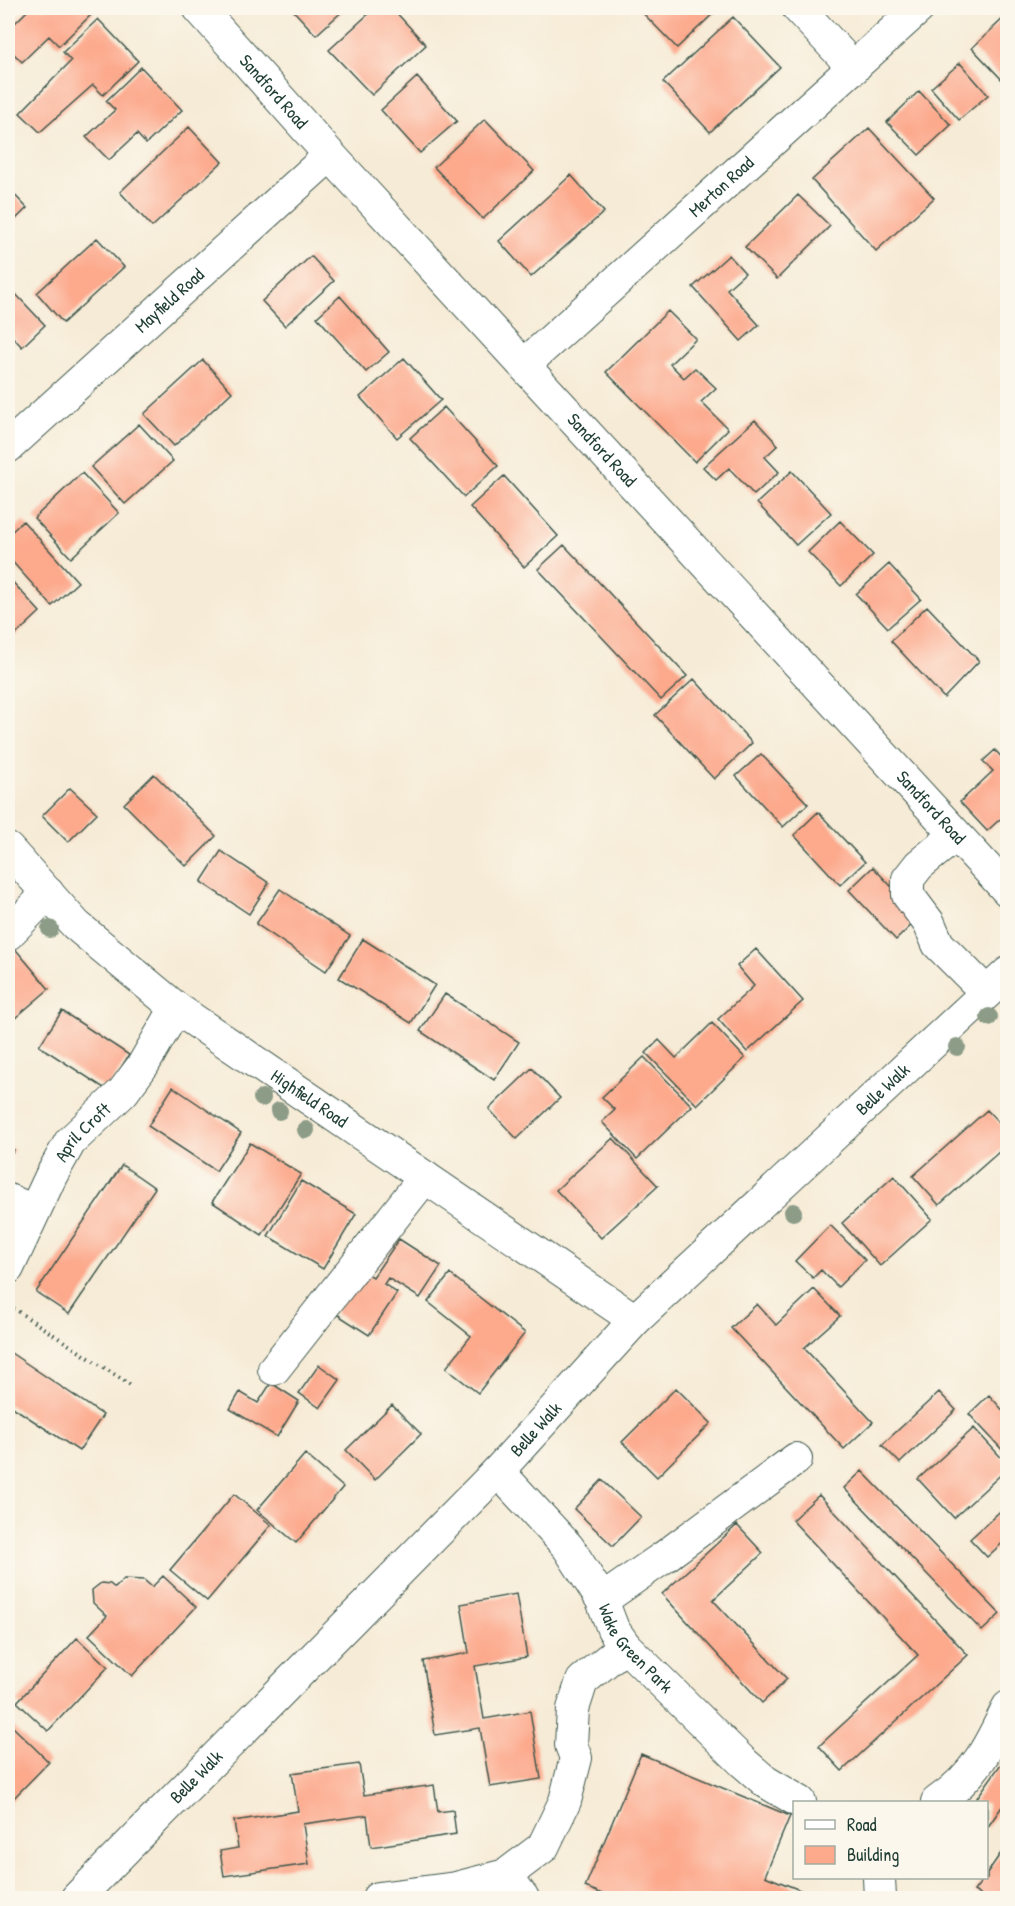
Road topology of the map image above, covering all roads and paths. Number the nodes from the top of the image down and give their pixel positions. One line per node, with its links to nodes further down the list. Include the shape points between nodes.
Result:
1 (199, 8): 5 (street, Sandford Road)
2 (798, 8): 4 (street)
3 (919, 8): 4 (street, Merton Road)
4 (854, 68): 6 (street, Merton Road)
5 (330, 155): 6 (street, Sandford Road); 7 (street, Mayfield Road)
6 (524, 365): 8 (street, Sandford Road)
7 (8, 447)
8 (956, 835): 10 (street, Sandford Road); 13 (street, via 913,872 908,879 908,895 929,923 938,944)
9 (8, 849): 11 (street, Highfield Road)
10 (1008, 891)
11 (48, 893): 12 (street); 14 (street, Highfield Road, via 76,925)
12 (8, 934)
13 (997, 983): 19 (street, Belle Walk)
14 (177, 1008): 15 (street, Highfield Road); 16 (street, April Croft, via 123,1092 70,1142 51,1176)
15 (425, 1177): 19 (street, Highfield Road); 20 (street)
16 (21, 1205): 17 (street, April Croft)
17 (8, 1268)
18 (8, 1305): 21 (path)
19 (635, 1320): 23 (street, Belle Walk)
20 (274, 1369)
21 (132, 1386)
22 (796, 1459): 24 (street)
23 (498, 1471): 24 (street, Wake Green Park, via 568,1547); 31 (street, Belle Walk)
24 (602, 1600): 25 (street, Wake Green Park, via 613,1629)
25 (625, 1646): 27 (street, Wake Green Park, via 744,1763); 30 (street, via 582,1681 573,1709 571,1745 576,1758 566,1801 543,1847)
26 (1008, 1707): 28 (street, via 976,1767)
27 (797, 1801)
28 (940, 1801)
29 (879, 1879): 33 (street)
30 (515, 1887): 32 (street, via 456,1888)
31 (77, 1899)
32 (378, 1899)
33 (880, 1899)

